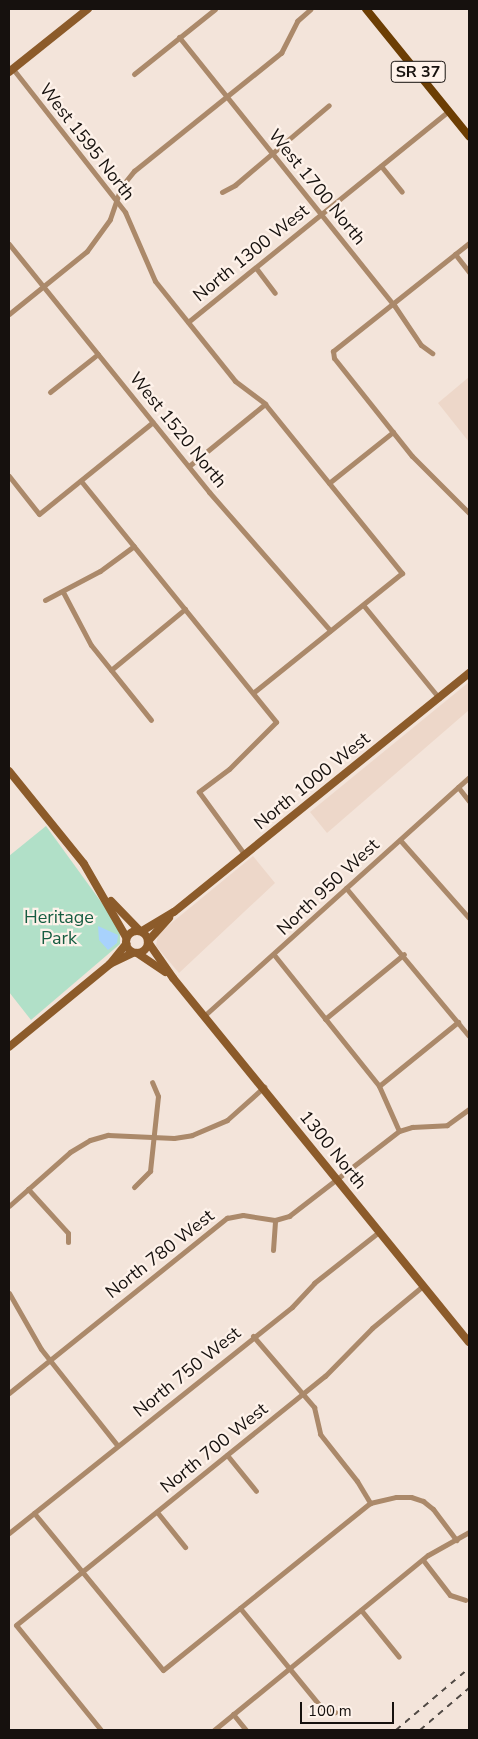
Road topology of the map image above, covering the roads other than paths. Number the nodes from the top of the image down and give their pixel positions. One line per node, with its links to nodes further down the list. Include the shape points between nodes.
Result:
1 (88, 9): 6 (street)
2 (215, 9): 5 (street)
3 (311, 9): 8 (street, via 297,21 281,53)
4 (366, 9): 10 (main road, SR 37)
5 (179, 37): 7 (street); 8 (street, West 1700 North)
6 (11, 71): 16 (street, West 1595 North)
7 (134, 74)
8 (227, 96): 12 (street, West 1700 North); 16 (street, via 134,171)
9 (330, 105): 12 (street)
10 (449, 111): 11 (main road, SR 37); 13 (street, North 1300 West)
11 (469, 136)
12 (273, 154): 14 (street); 17 (street, West 1700 North)
13 (381, 166): 15 (street); 17 (street, North 1300 West)
14 (222, 192)
15 (402, 192)
16 (116, 200): 23 (street, via 110,219 87,251); 27 (street, West 1595 North, via 131,224 150,273)
17 (322, 214): 21 (street, North 1300 West); 25 (street, West 1700 North)
18 (469, 243): 20 (street)
19 (9, 244): 23 (street, West 1520 North)
20 (455, 254): 22 (street); 25 (street)
21 (256, 268): 24 (street); 27 (street, North 1300 West)
22 (469, 272)
23 (42, 285): 26 (street); 29 (street, West 1520 North)
24 (275, 293)
25 (394, 305): 28 (street, West 1700 North, via 421,345); 33 (street, via 333,351 334,358)
26 (9, 314)
27 (188, 322): 31 (street, West 1595 North, via 235,381)
28 (432, 353)
29 (98, 354): 30 (street); 32 (street, West 1520 North)
30 (50, 392)
31 (265, 404): 34 (street); 37 (street, West 1595 North)
32 (154, 422): 34 (street, West 1520 North); 36 (street)
33 (393, 432): 37 (street); 38 (street)
34 (189, 466): 44 (street, West 1520 North)
35 (9, 476): 36 (street, via 39,514)
36 (81, 481): 39 (street)
37 (329, 483): 42 (street, West 1595 North, via 402,573)
38 (469, 514)
39 (134, 546): 40 (street); 43 (street)
40 (63, 592): 41 (street); 45 (street, via 91,645)
41 (44, 600)
42 (364, 606): 44 (street); 48 (street)
43 (185, 609): 45 (street); 47 (street)
44 (330, 630): 47 (street)
45 (111, 670): 49 (street)
46 (469, 673): 48 (street, North 1000 West)
47 (253, 693): 55 (street, via 276,722 229,770 199,792)
48 (439, 698): 55 (street, North 1000 West)
49 (151, 720)
50 (9, 771): 57 (street, via 84,864)
51 (469, 777): 52 (street, North 950 West)
52 (458, 788): 53 (street); 54 (street, North 950 West)
53 (469, 801)
54 (400, 840): 56 (street, North 950 West); 59 (street)
55 (245, 855): 58 (street, North 1000 West)
56 (346, 888): 64 (street, via 382,933); 65 (street, North 950 West)
57 (101, 891): 60 (street, 1300 North); 61 (street, 1300 North)
58 (174, 912): 60 (street, North 1000 West); 62 (street, North 1000 West)
59 (469, 918)
60 (140, 931): 61 (street, North 1000 West); 62 (street, 1300 North)
61 (126, 941): 63 (street, 1300 North); 66 (street)
62 (149, 941): 63 (street, North 1000 West, via 144,951); 67 (street, 1300 North)
63 (135, 953): 66 (street); 67 (street, 1300 North)
64 (404, 954): 69 (street); 70 (street)
65 (275, 956): 68 (street, North 950 West); 69 (street)
66 (110, 964): 72 (street)
67 (173, 978): 68 (street, 1300 North)
68 (205, 1015): 75 (street, 1300 North)
69 (325, 1019): 74 (street)
70 (458, 1022): 71 (street); 74 (street)
71 (469, 1036)
72 (9, 1047)
73 (152, 1082): 78 (street, via 158,1096)
74 (379, 1086): 77 (street)
75 (264, 1088): 78 (street, via 227,1120 209,1129 174,1138); 79 (street, 1300 North)
76 (469, 1109): 77 (street, via 447,1125)
77 (399, 1131): 79 (street)
78 (154, 1137): 80 (street, via 150,1171); 81 (street, via 122,1134 90,1140 70,1152)
79 (337, 1179): 83 (street, via 298,1211); 84 (street, 1300 North)
80 (134, 1187)
81 (28, 1188): 82 (street); 85 (street, via 68,1233)
82 (9, 1206)
83 (275, 1220): 86 (street); 91 (street, North 780 West, via 243,1215 220,1223)
84 (380, 1230): 87 (street, 1300 North); 89 (street, North 750 West, via 314,1283 292,1307)
85 (68, 1242)
86 (273, 1250)
87 (424, 1285): 90 (street, 1300 North); 93 (street, North 700 West, via 372,1328)
88 (9, 1294): 91 (street)
89 (253, 1336): 93 (street); 94 (street, North 750 West)
90 (469, 1342)
91 (49, 1360): 92 (street, North 780 West); 94 (street)
92 (9, 1393)
93 (303, 1394): 95 (street, North 700 West); 97 (street, via 314,1407 320,1434 326,1444 357,1481)
94 (117, 1445): 98 (street, North 750 West)
95 (227, 1455): 96 (street); 99 (street, North 700 West)
96 (256, 1491)
97 (370, 1503): 102 (street, via 411,1496 433,1509); 107 (street)
98 (34, 1512): 101 (street, North 750 West); 105 (street)
99 (157, 1512): 103 (street); 105 (street, North 700 West)
100 (469, 1532): 102 (street)
101 (9, 1533)
102 (456, 1540): 104 (street)
103 (185, 1547)
104 (423, 1560): 106 (street, via 450,1595); 108 (street)
105 (83, 1571): 107 (street, via 163,1670); 113 (street, North 700 West, via 16,1625)
106 (465, 1600)
107 (240, 1608): 110 (street)
108 (361, 1610): 109 (street); 110 (street)
109 (399, 1657)
110 (289, 1668): 111 (street, via 321,1707); 112 (street)
111 (335, 1712)
112 (233, 1714): 114 (street); 115 (street)
113 (101, 1730)
114 (214, 1730)
115 (246, 1730)

